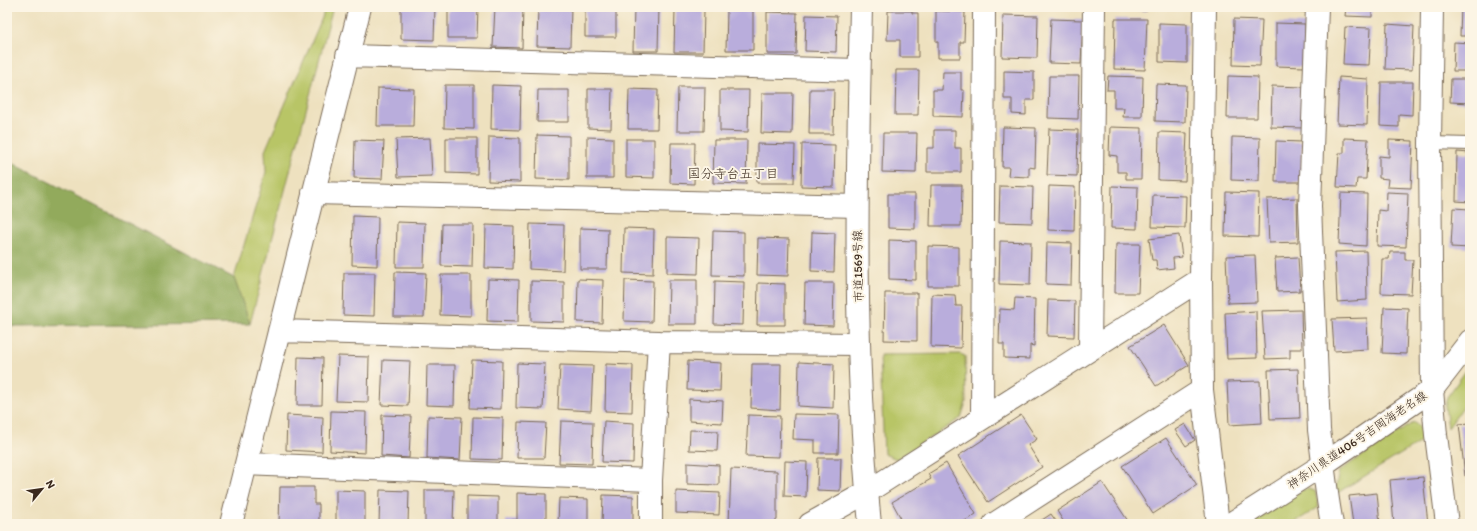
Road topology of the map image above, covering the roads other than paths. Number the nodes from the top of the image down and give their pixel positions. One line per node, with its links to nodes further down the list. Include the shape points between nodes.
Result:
1 (360, 7): 8 (street)
2 (861, 7): 9 (street, 市道1569号線)
3 (984, 7): 22 (street)
4 (1094, 7): 19 (street)
5 (1205, 7): 14 (street)
6 (1318, 7): 24 (street, via 1310,206 1319,430)
7 (1432, 7): 10 (street)
8 (347, 56): 9 (street); 12 (street)
9 (859, 70): 13 (street, 市道1569号線)
10 (1430, 143): 11 (lane); 21 (street)
11 (1470, 144)
12 (314, 193): 13 (street); 15 (street)
13 (857, 206): 18 (street, 市道1569号線)
14 (1201, 279): 19 (street); 20 (street)
15 (279, 331): 17 (street); 23 (street)
16 (1470, 340): 21 (street, 神奈川県道406号吉岡海老名線)
17 (659, 342): 18 (street); 25 (street)
18 (858, 344): 26 (street, 市道1569号線)
19 (1090, 350): 22 (street)
20 (1202, 390): 31 (street); 32 (street)
21 (1432, 390): 24 (street, 神奈川県道406号吉岡海老名線); 35 (street)
22 (982, 418): 26 (street)
23 (246, 464): 25 (street); 27 (street)
24 (1324, 464): 33 (street, 神奈川県道406号吉岡海老名線); 34 (street)
25 (651, 480): 28 (street)
26 (866, 492): 29 (street); 30 (street, 市道1569号線)
27 (231, 524)
28 (651, 524)
29 (810, 524)
30 (870, 524)
31 (994, 524)
32 (1218, 524)
33 (1230, 524)
34 (1332, 524)
35 (1447, 524)

